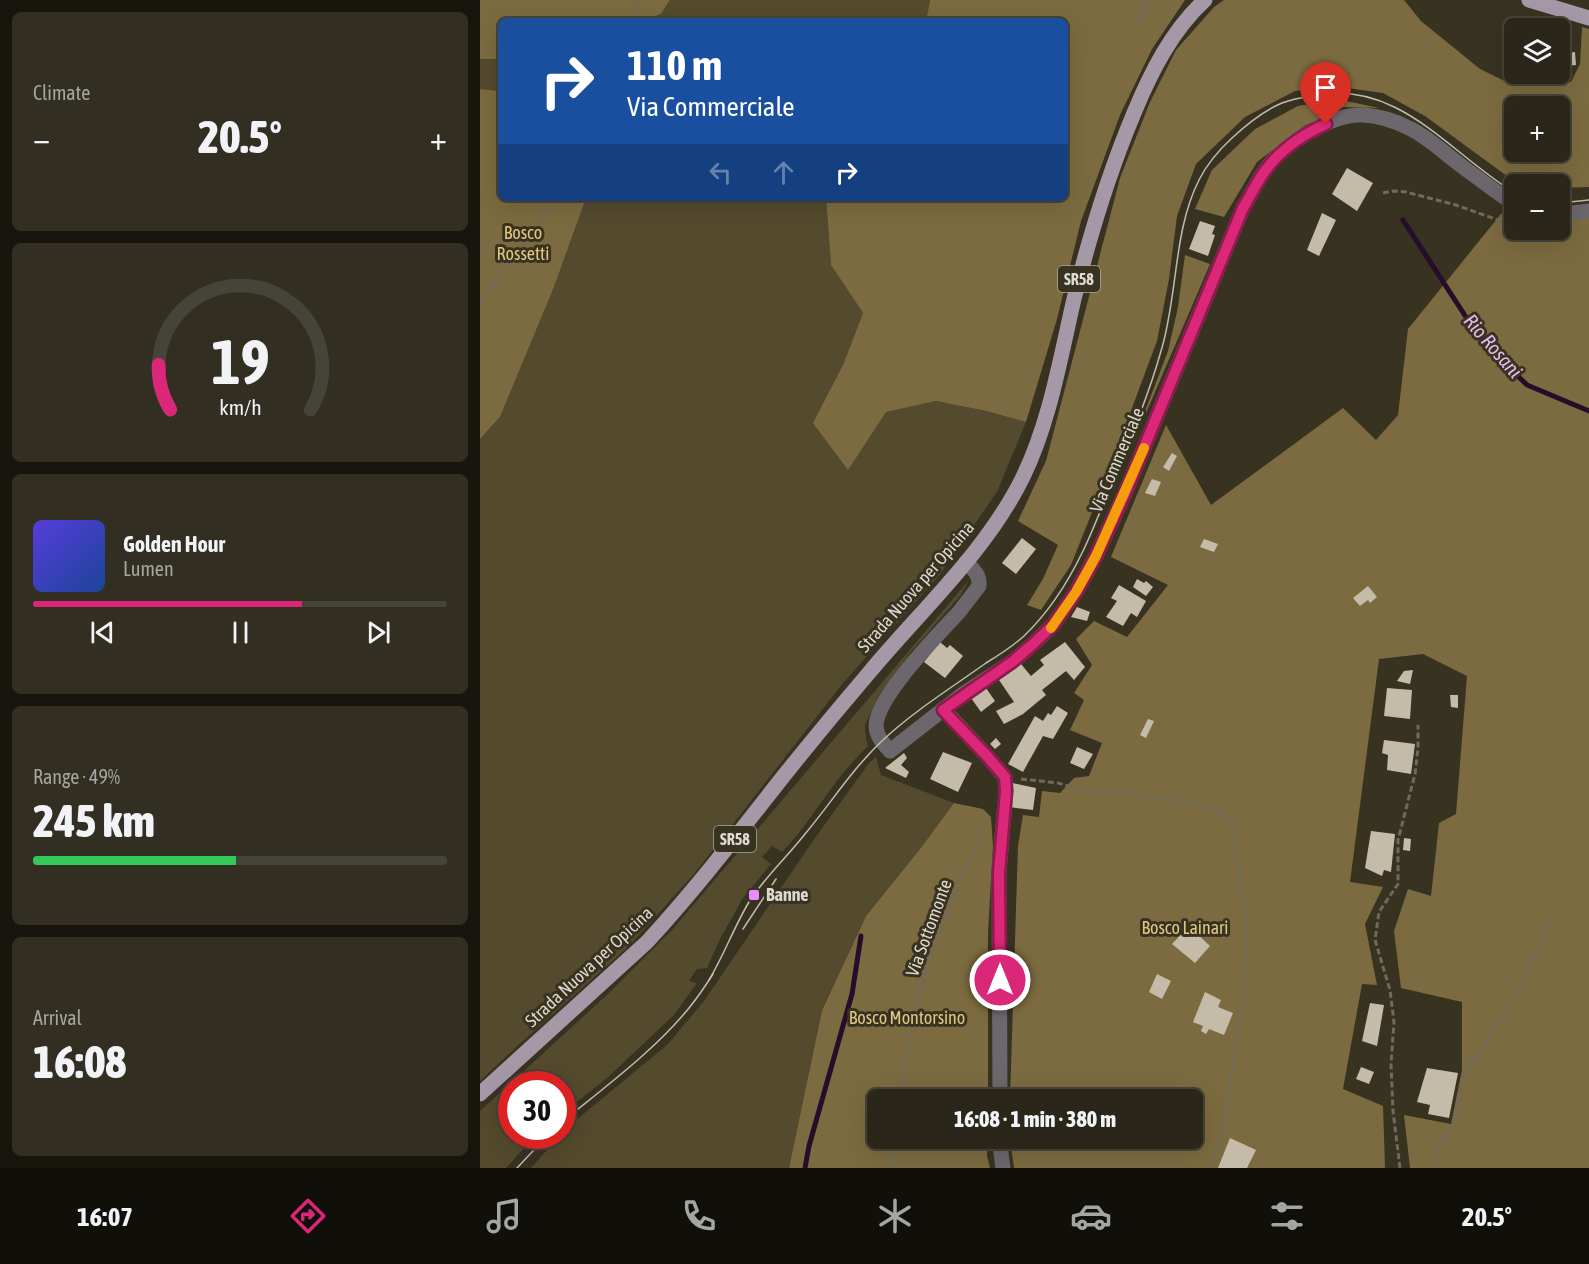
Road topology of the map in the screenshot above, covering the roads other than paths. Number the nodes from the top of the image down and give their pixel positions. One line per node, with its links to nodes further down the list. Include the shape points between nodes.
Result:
1 (1205, 0): 7 (main road, Strada Nuova per Opicina / SR58, via 1173,38 1140,99 1095,218 1038,442 1010,500)
2 (1529, 0): 3 (main road)
3 (1589, 18)
4 (1504, 197): 8 (street, Via Commerciale, via 1429,140 1379,117 1361,114 1340,118 1286,148 1267,168 1243,208 1126,491 1076,592 1053,625 1032,645)
5 (1589, 211): 6 (street)
6 (1570, 213)
7 (966, 562): 8 (street, Via Commerciale, via 980,580 979,586 887,698 876,730 890,751); 10 (main road, Strada Nuova per Opicina / SR58, via 876,664 654,935)
8 (943, 710): 9 (street, via 1005,777 999,872)
9 (1000, 1089)
10 (480, 1094)
11 (1001, 1149): 12 (street)
12 (1003, 1168)

